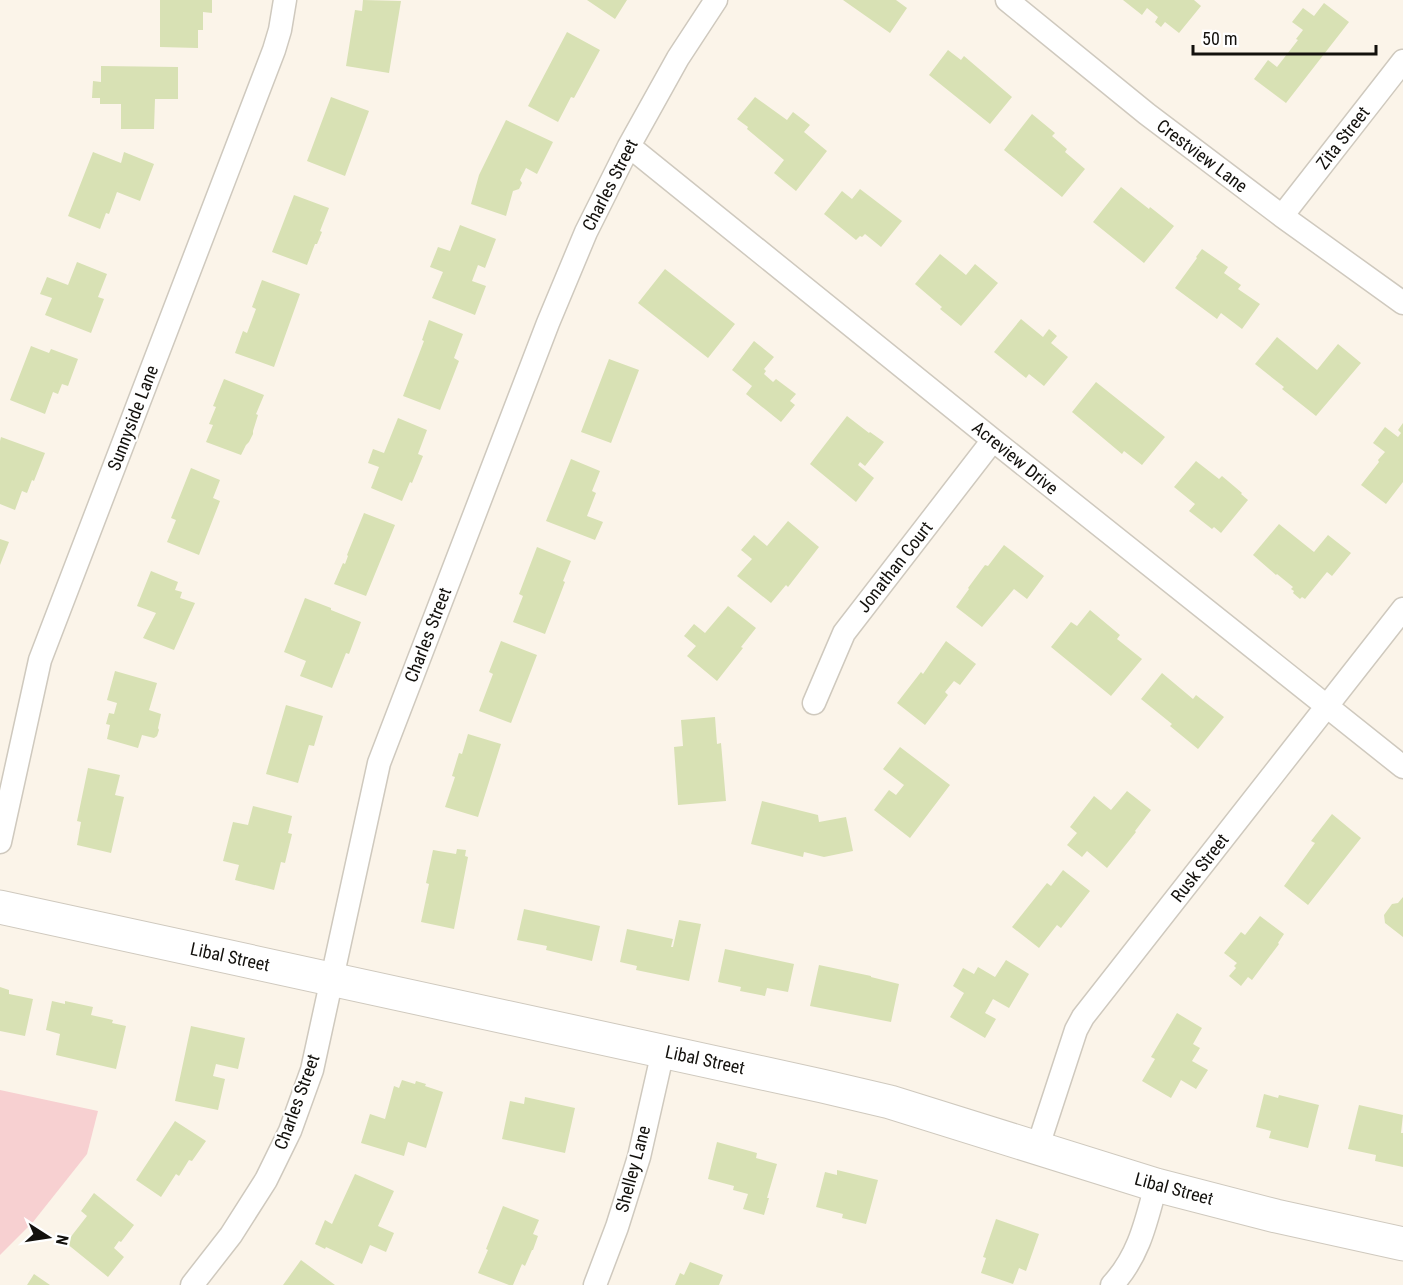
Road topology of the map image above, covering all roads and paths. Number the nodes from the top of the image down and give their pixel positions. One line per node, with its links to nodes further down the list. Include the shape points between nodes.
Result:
1 (285, 0): 13 (street, Sunnyside Lane, via 274,50 40,660)
2 (716, 0): 5 (street, Charles Street)
3 (1007, 0): 6 (street, Crestview Lane, via 1147,114)
4 (1403, 61): 6 (street, Zita Street)
5 (629, 146): 8 (street, Acreview Drive); 15 (street, Charles Street, via 586,232 548,323 379,763)
6 (1282, 216): 7 (street, Crestview Lane)
7 (1403, 303)
8 (993, 440): 10 (street, Jonathan Court, via 844,633); 11 (street, Acreview Drive)
9 (1403, 609): 11 (street, Rusk Street)
10 (814, 703)
11 (1326, 707): 12 (street, Acreview Drive); 17 (street, Rusk Street, via 1083,1017)
12 (1403, 767)
13 (0, 842)
14 (0, 907): 15 (street, Libal Street)
15 (332, 980): 16 (street, Libal Street); 20 (street, Charles Street, via 312,1070 290,1131 266,1180 231,1235)
16 (663, 1051): 17 (street, Libal Street, via 890,1102); 21 (street, Shelley Lane, via 639,1156)
17 (1037, 1149): 18 (street, Libal Street)
18 (1156, 1185): 19 (street, Libal Street); 22 (street, via 1142,1238)
19 (1403, 1244)
20 (192, 1285)
21 (595, 1285)
22 (1112, 1285)

